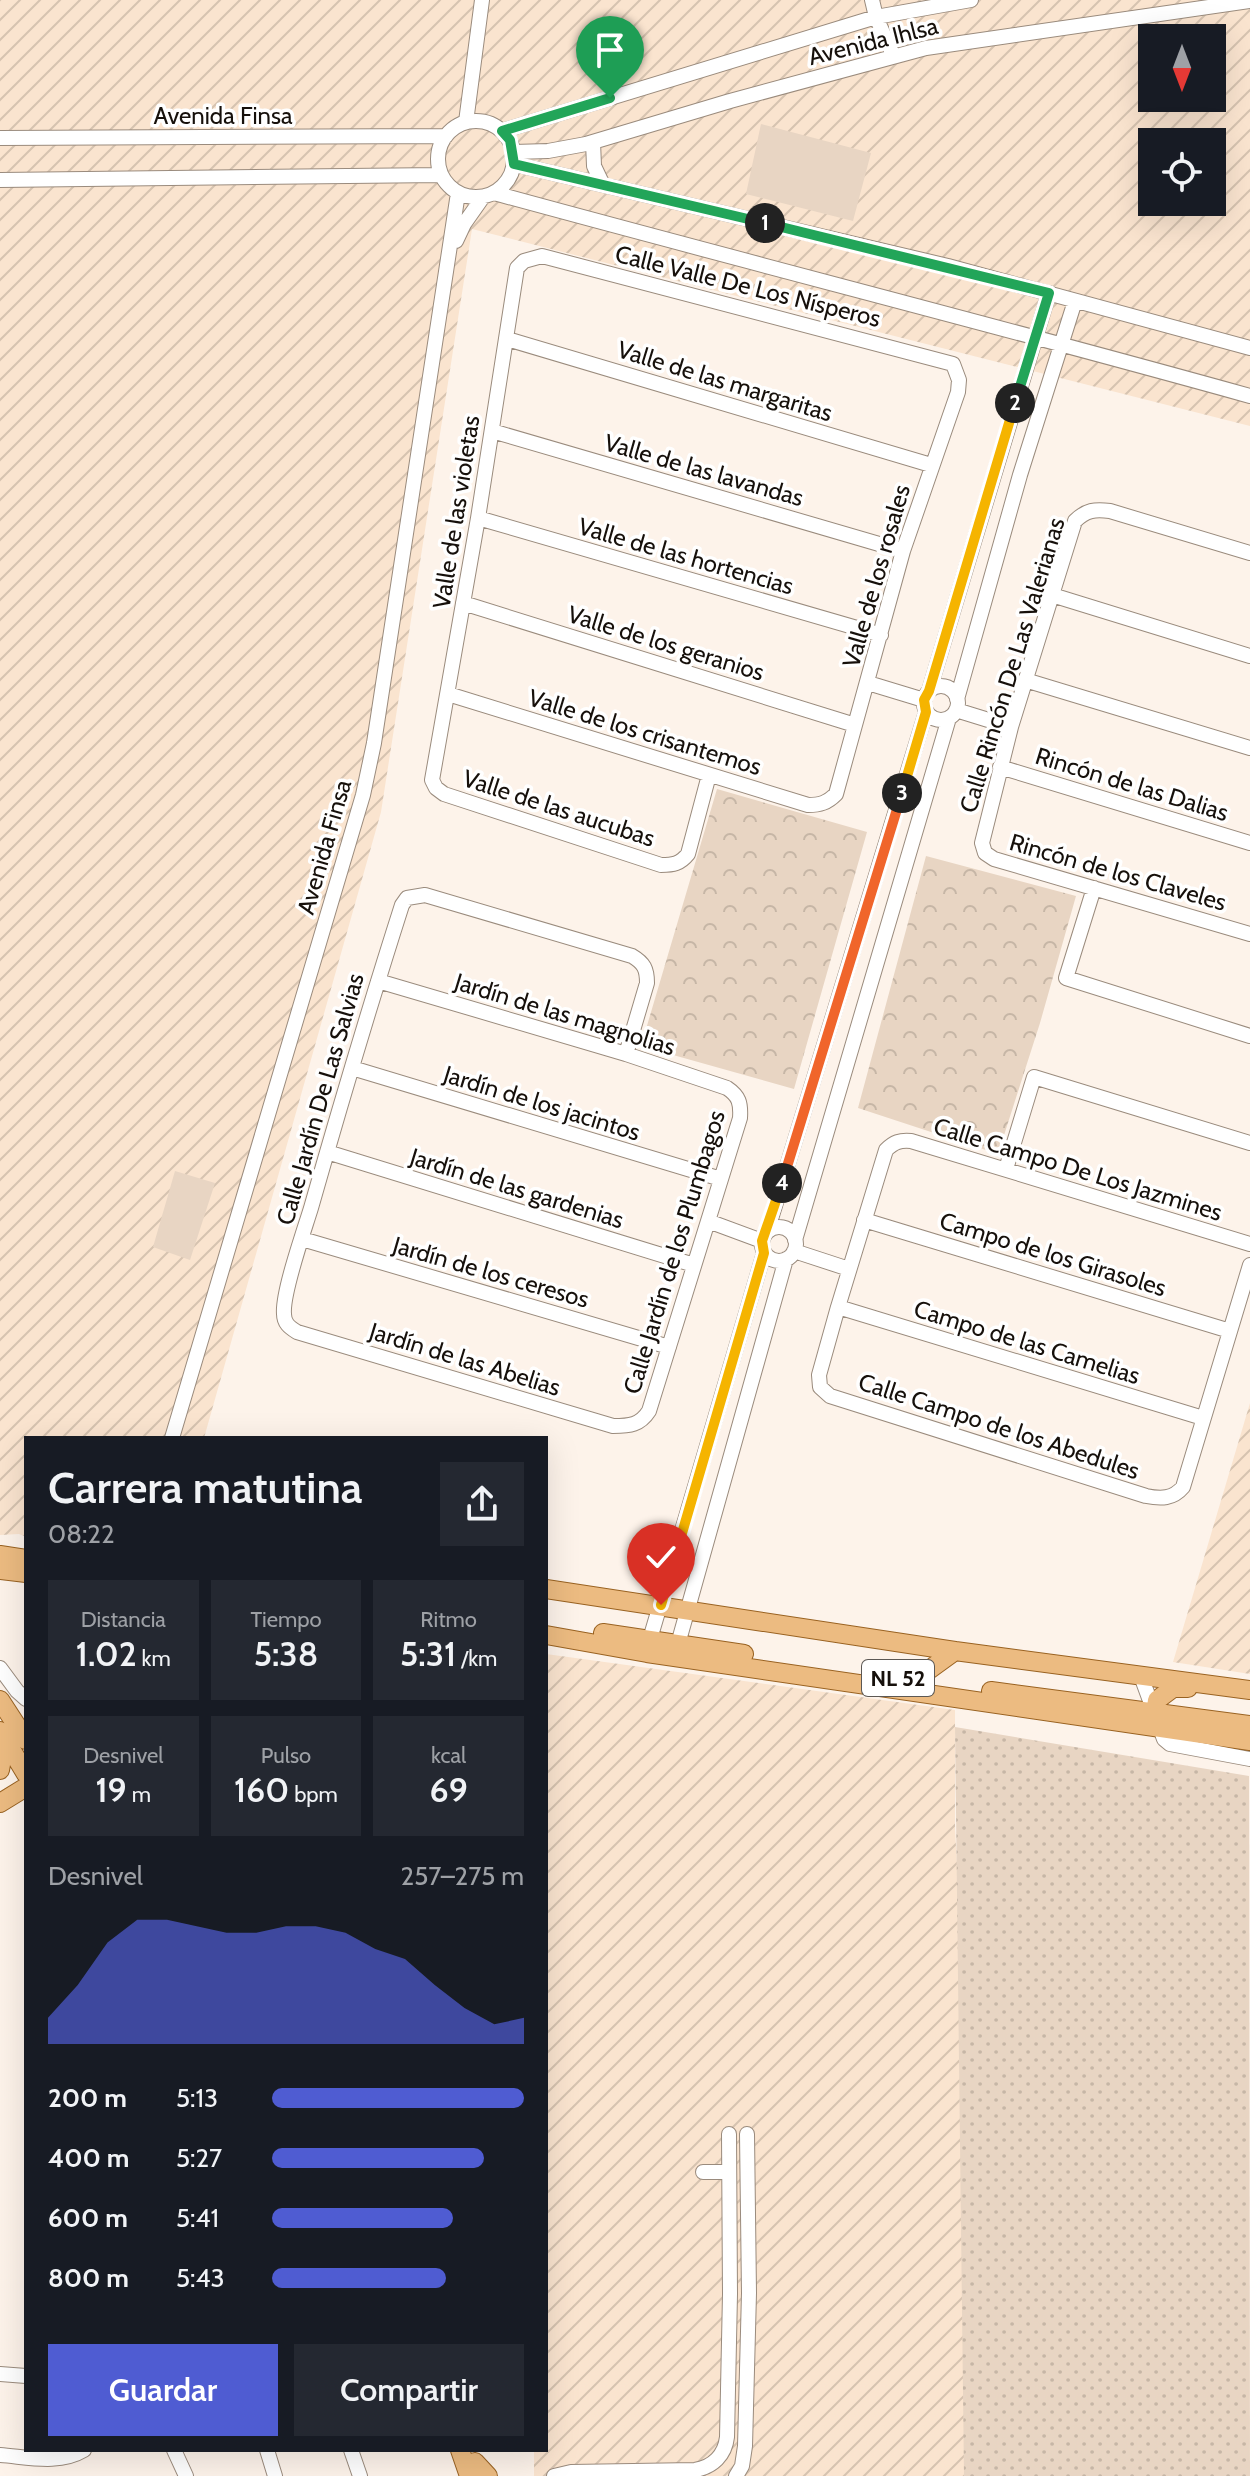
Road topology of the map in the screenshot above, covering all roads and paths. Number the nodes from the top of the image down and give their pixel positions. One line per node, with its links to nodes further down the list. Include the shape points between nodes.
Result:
1 (482, 0): 8 (street)
2 (872, 0): 6 (street)
3 (971, 0): 6 (street, Avenida Ihlsa)
4 (1250, 1): 5 (street, Avenida Ihlsa)
5 (1192, 5): 7 (street, Avenida Ihlsa)
6 (876, 17): 7 (street); 9 (street, Avenida Ihlsa)
7 (893, 55): 12 (street, Avenida Ihlsa)
8 (466, 122): 9 (street, via 491,124); 10 (street)
9 (502, 131): 13 (street)
10 (446, 136): 11 (street, Avenida Finsa); 14 (street, via 437,160)
11 (0, 138)
12 (593, 142): 13 (street, Avenida Ihlsa); 16 (street, via 594,166)
13 (514, 158): 16 (street); 18 (street, via 504,186)
14 (441, 175): 15 (street); 17 (street)
15 (0, 180)
16 (603, 185): 21 (street)
17 (458, 193): 18 (street); 19 (street, Avenida Finsa)
18 (488, 195): 19 (street, Avenida Finsa, via 464,224); 23 (street)
19 (451, 252): 87 (street, Avenida Finsa, via 363,795)
20 (532, 257): 24 (street, Valle de las violetas, via 517,268); 27 (street, Calle Valle De Los Nísperos)
21 (1049, 293): 22 (street); 23 (street)
22 (1075, 301): 25 (street); 26 (street)
23 (1036, 337): 25 (street); 30 (street)
24 (507, 339): 29 (street, Valle de las violetas); 32 (street, Valle de las margaritas)
25 (1061, 343): 28 (street); 31 (street)
26 (1250, 348)
27 (953, 364): 32 (street, Valle de los rosales, via 958,392)
28 (1250, 396)
29 (492, 431): 35 (street, Valle de las violetas); 36 (street, Valle de las lavandas)
30 (1005, 435): 31 (street); 33 (street)
31 (1030, 442): 34 (street)
32 (931, 465): 36 (street, Valle de los rosales)
33 (994, 469): 34 (street); 45 (street)
34 (1020, 475): 46 (street)
35 (478, 518): 39 (street, Valle de las violetas); 40 (street, Valle de las hortencias)
36 (903, 551): 40 (street, Valle de los rosales)
37 (1250, 553): 38 (street, Calle Rincón De Las Valerianas, via 1096,509 1075,521)
38 (1052, 595): 41 (street); 42 (street, Calle Rincón De Las Valerianas)
39 (463, 603): 44 (street, Valle de las violetas); 47 (street, Valle de los geranios)
40 (881, 635): 43 (street, Valle de los rosales)
41 (1250, 656)
42 (1025, 680): 48 (street, Calle Rincón De Las Valerianas); 49 (street)
43 (868, 683): 45 (street); 47 (street, Valle de los rosales)
44 (448, 694): 51 (street, Valle de los crisantemos); 52 (street, Valle de las violetas)
45 (927, 701): 46 (street, via 936,719); 46 (street, via 942,687 954,693); 58 (street)
46 (954, 709): 48 (street); 59 (street)
47 (855, 725): 53 (street, Valle de los rosales, via 836,794)
48 (1011, 727): 50 (street, Calle Rincón De Las Valerianas)
49 (1250, 748)
50 (1000, 767): 54 (street, Calle Rincón De Las Valerianas); 55 (street, Rincón de las Dalias)
51 (709, 775): 52 (street, Valle de las aucubas, via 688,854 672,865 444,794); 53 (street, Valle de los crisantemos, via 808,805)
52 (432, 780)
53 (829, 801)
54 (982, 843): 56 (street, Rincón de los Claveles, via 994,859)
55 (1250, 843)
56 (1094, 888): 57 (street, Rincón de los Claveles); 63 (street, via 1066,978)
57 (1250, 934)
58 (853, 951): 59 (street, via 866,951); 61 (street)
59 (877, 960): 62 (street)
60 (378, 981): 64 (street, Jardín de las magnolias); 64 (street, Calle Jardín De Las Salvias, via 402,905 407,898 425,895 642,962 647,983); 65 (street, Calle Jardín De Las Salvias)
61 (843, 983): 62 (street); 74 (street)
62 (868, 990): 76 (street)
63 (1250, 1036)
64 (626, 1054): 66 (street, Jardín de las magnolias)
65 (352, 1068): 68 (street, Calle Jardín De Las Salvias); 70 (street, Jardín de los jacintos)
66 (737, 1095): 70 (street, Calle Jardín de los Plumbagos, via 740,1118)
67 (1250, 1143): 69 (street, via 1034,1077)
68 (327, 1152): 73 (street, Calle Jardín De Las Salvias); 77 (street, Jardín de las gardenias)
69 (1006, 1169): 71 (street, Calle Campo De Los Jazmines, via 911,1141 892,1144); 75 (street, Calle Campo De Los Jazmines)
70 (721, 1179): 72 (street, Calle Jardín de los Plumbagos)
71 (864, 1220): 79 (street); 82 (street, Campo de los Girasoles)
72 (708, 1221): 74 (street); 77 (street, Calle Jardín de los Plumbagos)
73 (302, 1239): 81 (street, Calle Jardín De Las Salvias); 83 (street, Jardín de los ceresos)
74 (764, 1242): 76 (street, via 774,1260); 76 (street, via 780,1228 792,1234); 86 (street)
75 (1250, 1244)
76 (792, 1250): 79 (street); 88 (street)
77 (694, 1265): 83 (street, Calle Jardín de los Plumbagos)
78 (1250, 1265): 82 (street)
79 (849, 1269): 80 (street)
80 (838, 1307): 84 (street, Campo de las Camelias); 84 (street, Calle Campo de los Abedules, via 819,1375 820,1387 830,1396 1116,1487 1156,1498 1177,1494)
81 (283, 1316): 85 (street, Jardín de las Abelias, via 297,1332 613,1426)
82 (1230, 1331): 84 (street)
83 (669, 1347): 85 (street, Calle Jardín de los Plumbagos)
84 (1203, 1418)
85 (643, 1421)
86 (713, 1431): 88 (street); 89 (street)
87 (173, 1436)
88 (737, 1440): 90 (street)
89 (701, 1471): 90 (street); 96 (street)
90 (726, 1477): 97 (street)
91 (0, 1555): 92 (main road)
92 (24, 1559)
93 (0, 1570): 94 (main road)
94 (24, 1573)
95 (548, 1589): 96 (main road)
96 (661, 1605): 97 (main road); 100 (street)
97 (686, 1610): 100 (street); 101 (main road)
98 (548, 1625): 100 (main road, NL 52)
99 (548, 1635): 100 (main road)
100 (659, 1650): 104 (main road, NL 52); 108 (main road)
101 (955, 1651): 103 (main road); 104 (main road)
102 (0, 1668): 106 (street)
103 (1141, 1676): 105 (main road); 108 (street)
104 (915, 1680): 108 (main road, NL 52)
105 (1250, 1692): 108 (main road, via 1173,1688 1157,1700)
106 (24, 1697)
107 (0, 1700): 110 (main road)
108 (1158, 1718): 109 (main road, NL 52); 111 (main road, via 1202,1735); 112 (street, via 1170,1744)
109 (1250, 1725)
110 (11, 1729): 113 (main road); 114 (main road)
111 (1250, 1741)
112 (1250, 1759)
113 (24, 1766)
114 (0, 1770)
115 (24, 1770): 116 (main road)
116 (0, 1783)
117 (24, 1788): 119 (main road)
118 (24, 1803): 119 (main road)
119 (0, 1805)
120 (729, 2134): 123 (street)
121 (747, 2134): 139 (street, via 745,2433)
122 (703, 2172): 123 (street)
123 (729, 2172): 138 (street, via 724,2451 713,2463 695,2470)
124 (0, 2374): 125 (street)
125 (24, 2376)
126 (79, 2452): 132 (street, via 52,2459)
127 (175, 2452): 134 (street)
128 (268, 2452): 135 (street)
129 (352, 2452): 136 (street)
130 (450, 2452): 137 (main road)
131 (462, 2452): 133 (main road)
132 (0, 2455)
133 (477, 2468)
134 (184, 2474)
135 (275, 2476)
136 (360, 2476)
137 (457, 2476)
138 (554, 2476)
139 (736, 2476)

